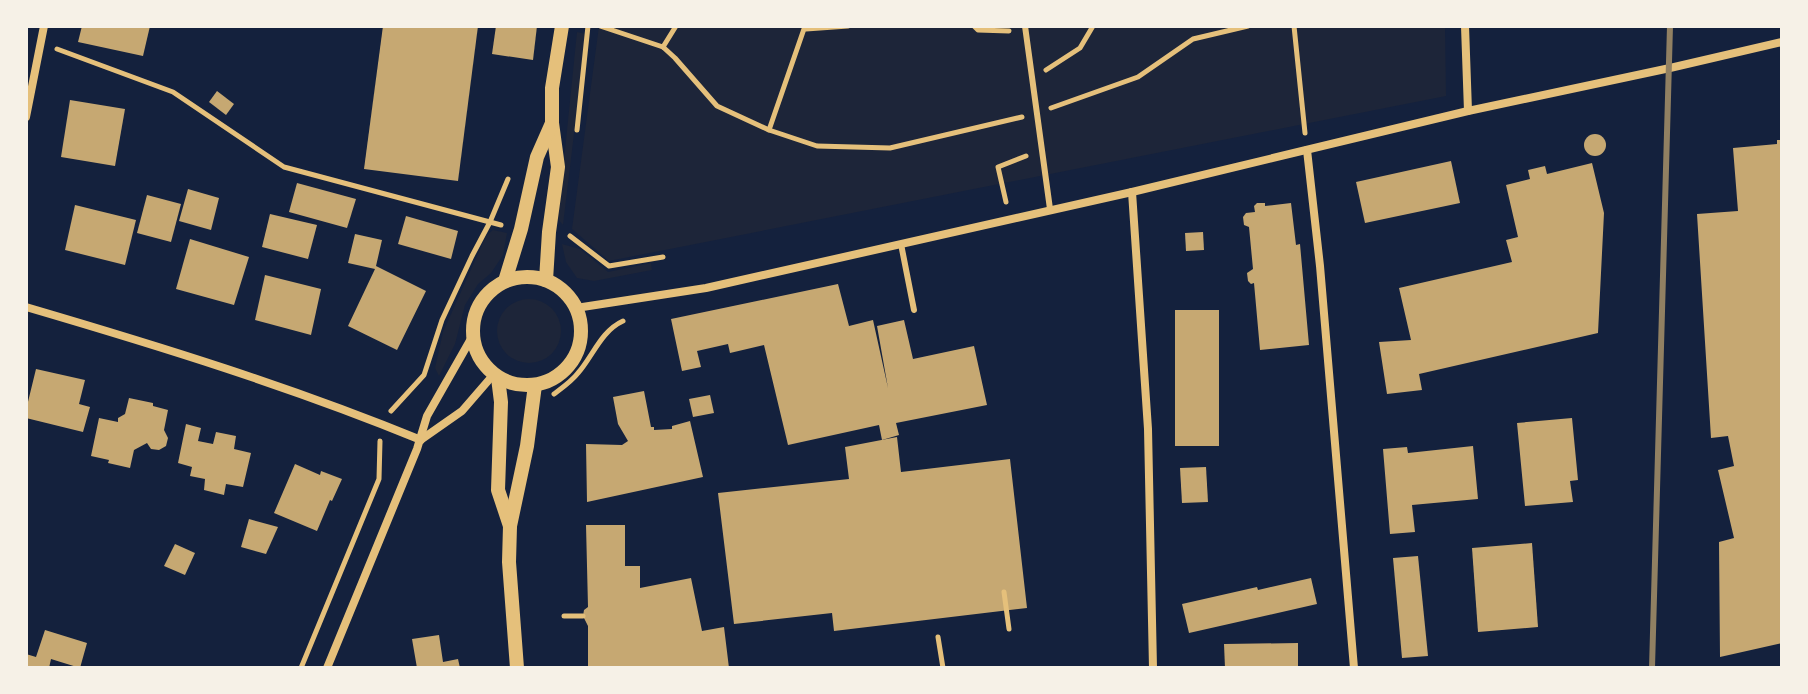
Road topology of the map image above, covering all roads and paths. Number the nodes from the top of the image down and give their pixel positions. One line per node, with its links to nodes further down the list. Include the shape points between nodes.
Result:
1 (44, 26): 14 (street)
2 (562, 26): 20 (street)
3 (600, 26): 15 (path)
4 (676, 26): 15 (path)
5 (848, 26): 11 (path)
6 (974, 26): 12 (path)
7 (1093, 26): 16 (path, via 1080,48)
8 (1248, 26): 18 (path, via 1193,39 1138,77)
9 (1294, 26): 23 (path)
10 (1465, 26): 17 (street)
11 (806, 28): 21 (path)
12 (1026, 29): 16 (lane)
13 (1782, 42): 17 (street)
14 (41, 44): 19 (street); 28 (path, via 173,92 284,167)
15 (663, 47): 21 (path, via 717,106)
16 (1032, 79): 18 (lane)
17 (1468, 111): 23 (street)
18 (1038, 113): 21 (path, via 890,148 817,146); 22 (lane)
19 (26, 117)
20 (552, 123): 29 (street, via 537,157); 33 (street, via 558,167)
21 (769, 130)
22 (1042, 150): 26 (lane); 27 (path, via 998,167)
23 (1307, 150): 25 (street); 56 (street)
24 (513, 165): 28 (path)
25 (1132, 192): 26 (street); 55 (street, via 1148,414)
26 (1050, 209): 27 (street)
27 (1009, 219): 31 (street)
28 (490, 222): 29 (path); 43 (path, via 442,320 424,375)
29 (521, 229): 34 (street)
30 (566, 233): 32 (path, via 609,266)
31 (901, 244): 35 (street); 38 (lane)
32 (663, 257)
33 (546, 280): 34 (street); 37 (street)
34 (505, 281): 39 (street, via 480,304)
35 (635, 299): 37 (street); 42 (path, via 636,314 615,324 577,375)
36 (26, 307): 43 (street, via 269,382)
37 (576, 308): 41 (street, via 578,350 561,373)
38 (914, 310)
39 (472, 337): 40 (street, via 479,358); 44 (street, via 427,416)
40 (496, 376): 41 (street); 44 (street, via 462,411); 45 (street, via 501,402 498,490)
41 (535, 385): 45 (street)
42 (550, 396)
43 (380, 423): 44 (street); 51 (path, via 379,479)
44 (421, 440): 52 (street)
45 (510, 526): 53 (street)
46 (1004, 592): 49 (path)
47 (564, 616): 48 (path)
48 (583, 616)
49 (1009, 629)
50 (938, 637): 54 (path)
51 (301, 668)
52 (327, 668)
53 (517, 668)
54 (943, 668)
55 (1153, 668)
56 (1354, 668)

